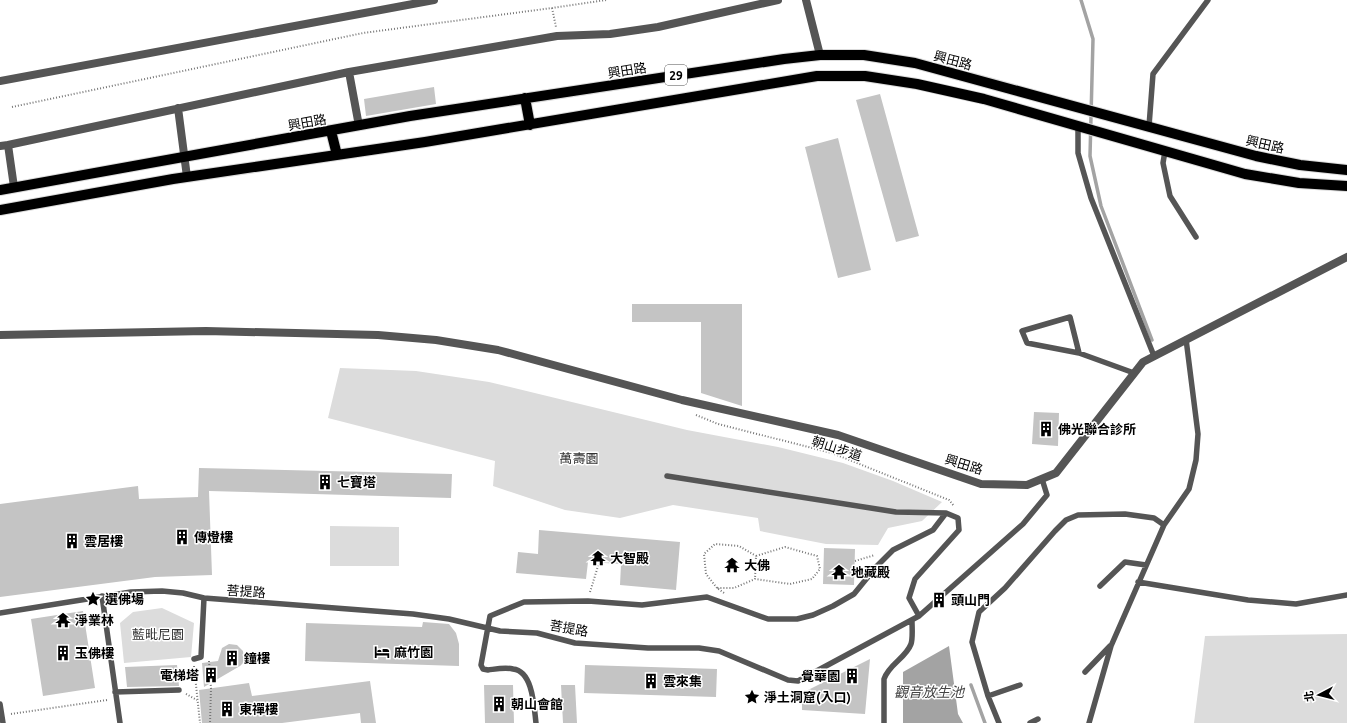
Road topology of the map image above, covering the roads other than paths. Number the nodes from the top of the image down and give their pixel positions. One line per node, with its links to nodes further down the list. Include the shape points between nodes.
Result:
1 (434, 0): 7 (street)
2 (778, 0): 6 (street, via 658,27 610,34 557,36)
3 (806, 0): 5 (street)
4 (1208, 0): 13 (lane, via 1153,74)
5 (820, 55): 8 (main road, 興田路 / 29, via 784,58); 13 (main road, 興田路 / 29, via 864,55 915,63)
6 (349, 72): 9 (street); 11 (street)
7 (0, 81)
8 (525, 98): 10 (main road); 11 (main road, 興田路 / 29)
9 (178, 108): 15 (street); 18 (street)
10 (530, 125): 12 (main road, 29, via 817,76 866,76 984,99); 17 (main road, 29)
11 (359, 126): 14 (main road, 興田路 / 29)
12 (1078, 126): 16 (main road, 29); 30 (lane, via 1078,153 1091,198)
13 (1149, 126): 19 (main road, 興田路 / 29, via 1300,165)
14 (332, 131): 17 (main road); 18 (main road, 興田路 / 29)
15 (4, 146): 22 (street)
16 (1165, 151): 21 (main road, 29, via 1245,174 1299,183); 25 (lane, via 1163,163 1170,196)
17 (337, 155): 20 (main road, 29)
18 (184, 158): 20 (street); 22 (main road, 興田路 / 29)
19 (1347, 170)
20 (187, 176): 24 (main road, 29)
21 (1347, 186)
22 (14, 187): 23 (main road, 興田路 / 29)
23 (0, 190)
24 (0, 210)
25 (1196, 237)
26 (1347, 257): 28 (street, 興田路)
27 (0, 336): 33 (street, 興田路, via 206,331 378,335 436,340 498,350 682,400 838,435 981,484 1027,485)
28 (1186, 339): 30 (street, 興田路); 35 (lane, via 1198,434 1196,460 1188,489)
29 (1079, 353): 29 (lane, via 1070,317 1022,331 1027,343); 31 (lane)
30 (1154, 356): 31 (street, 興田路, via 1143,362)
31 (1134, 373): 33 (street, 興田路, via 1056,473)
32 (667, 476): 34 (lane, via 896,512)
33 (1042, 479): 43 (lane, 菩提路, via 1047,495 1023,524)
34 (946, 513): 43 (lane, via 958,518 959,530 915,579 909,598); 45 (lane, via 933,530 893,550 854,594 813,615 797,619 768,619 707,597 642,605 588,601 524,602 490,616)
35 (1164, 525): 36 (lane); 52 (lane, via 1154,518 1125,514 1078,515 1066,520 1005,588 979,612 972,642)
36 (1146, 565): 37 (lane); 38 (lane, via 1125,562)
37 (1138, 582): 39 (lane, via 1248,600 1296,604); 46 (lane)
38 (1100, 586)
39 (1347, 595)
40 (102, 596): 41 (lane, 菩提路, via 162,591); 42 (lane, 菩提路); 51 (lane)
41 (204, 598): 45 (lane, 菩提路, via 413,614 449,619); 47 (lane, via 201,658)
42 (0, 613)
43 (919, 616): 44 (lane, 菩提路)
44 (912, 621): 45 (lane, 菩提路, via 798,681 788,680 719,651 575,643 537,634); 58 (lane, via 912,643 903,657 886,673 884,679)
45 (488, 629): 57 (lane, via 481,665 483,669 514,668 524,674 530,684)
46 (1111, 646): 48 (lane); 61 (lane)
47 (194, 659)
48 (1085, 672)
49 (1020, 685): 52 (lane)
50 (179, 690): 51 (lane)
51 (115, 692): 56 (lane)
52 (988, 696): 59 (lane)
53 (0, 704): 55 (lane)
54 (1038, 719): 60 (lane)
55 (3, 723)
56 (120, 723)
57 (536, 723)
58 (884, 723)
59 (999, 723)
60 (1030, 723)
61 (1089, 723)

